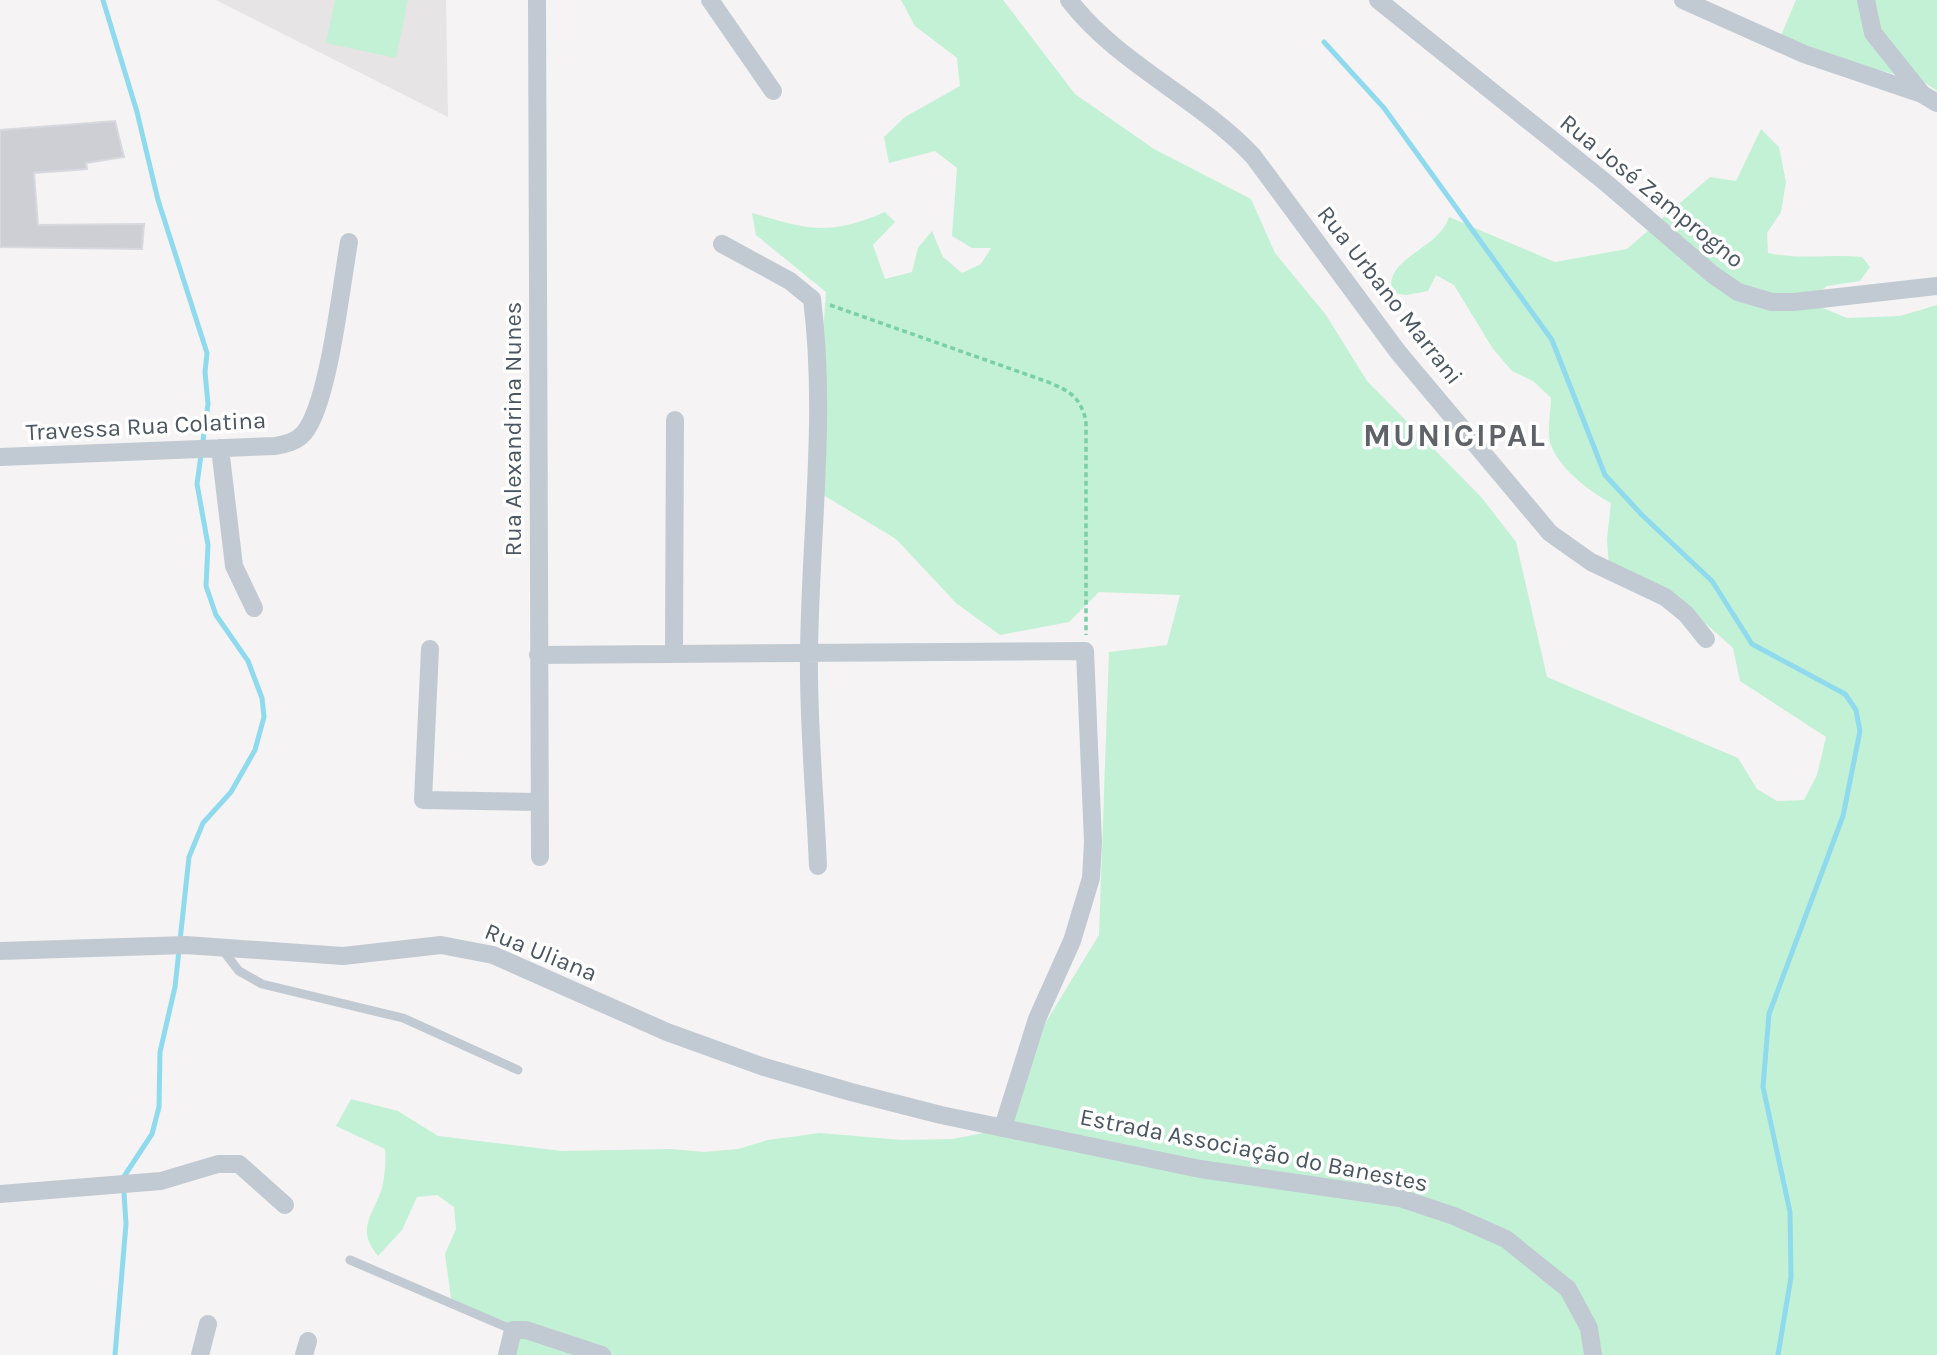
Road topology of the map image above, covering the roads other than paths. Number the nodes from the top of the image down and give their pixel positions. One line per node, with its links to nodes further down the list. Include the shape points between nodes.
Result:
1 (537, 0): 19 (street, Rua Alexandrina Nunes)
2 (710, 0): 7 (street)
3 (1069, 0): 16 (street, Rua Urbano Marrani, via 1112,43 1228,131 1253,156 1398,352 1550,533 1591,562 1665,597)
4 (1378, 0): 11 (street, Rua José Zamprogno, via 1738,292 1772,302 1794,302)
5 (1684, 0): 8 (street, via 1804,54)
6 (1866, 0): 8 (street, via 1873,33)
7 (773, 91)
8 (1930, 98)
9 (349, 242): 13 (street, Travessa Rua Colatina, via 321,399 305,431 286,444)
10 (722, 244): 20 (street, via 796,285 812,299 817,453)
11 (1937, 286)
12 (675, 420): 18 (street)
13 (207, 449): 14 (street, Travessa Rua Colatina); 15 (street, via 234,566)
14 (0, 457)
15 (254, 608)
16 (1706, 639)
17 (430, 649): 21 (street, via 424,800)
18 (674, 652): 19 (street); 20 (street)
19 (538, 655): 21 (street, Rua Alexandrina Nunes)
20 (809, 655): 23 (street); 27 (street, via 1086,651 1091,878 1072,941 1037,1019)
21 (540, 802): 22 (street, Rua Alexandrina Nunes)
22 (540, 857)
23 (818, 866)
24 (220, 946): 25 (street, Rua Uliana); 26 (lane, via 239,971 262,984 403,1018); 27 (street, Rua Uliana, via 343,956 441,945 468,949 493,955 667,1032 764,1067)
25 (0, 951)
26 (517, 1070)
27 (1003, 1127): 36 (street, Estrada Associação do Banestes, via 1200,1169 1399,1198 1484,1227 1516,1246 1568,1289 1589,1328)
28 (0, 1194): 29 (street, via 161,1181 218,1164 239,1164)
29 (285, 1205)
30 (350, 1260): 32 (lane)
31 (208, 1324): 33 (street)
32 (513, 1330): 34 (street); 35 (street, via 538,1332)
33 (200, 1355)
34 (507, 1355)
35 (602, 1355)
36 (1593, 1355)

